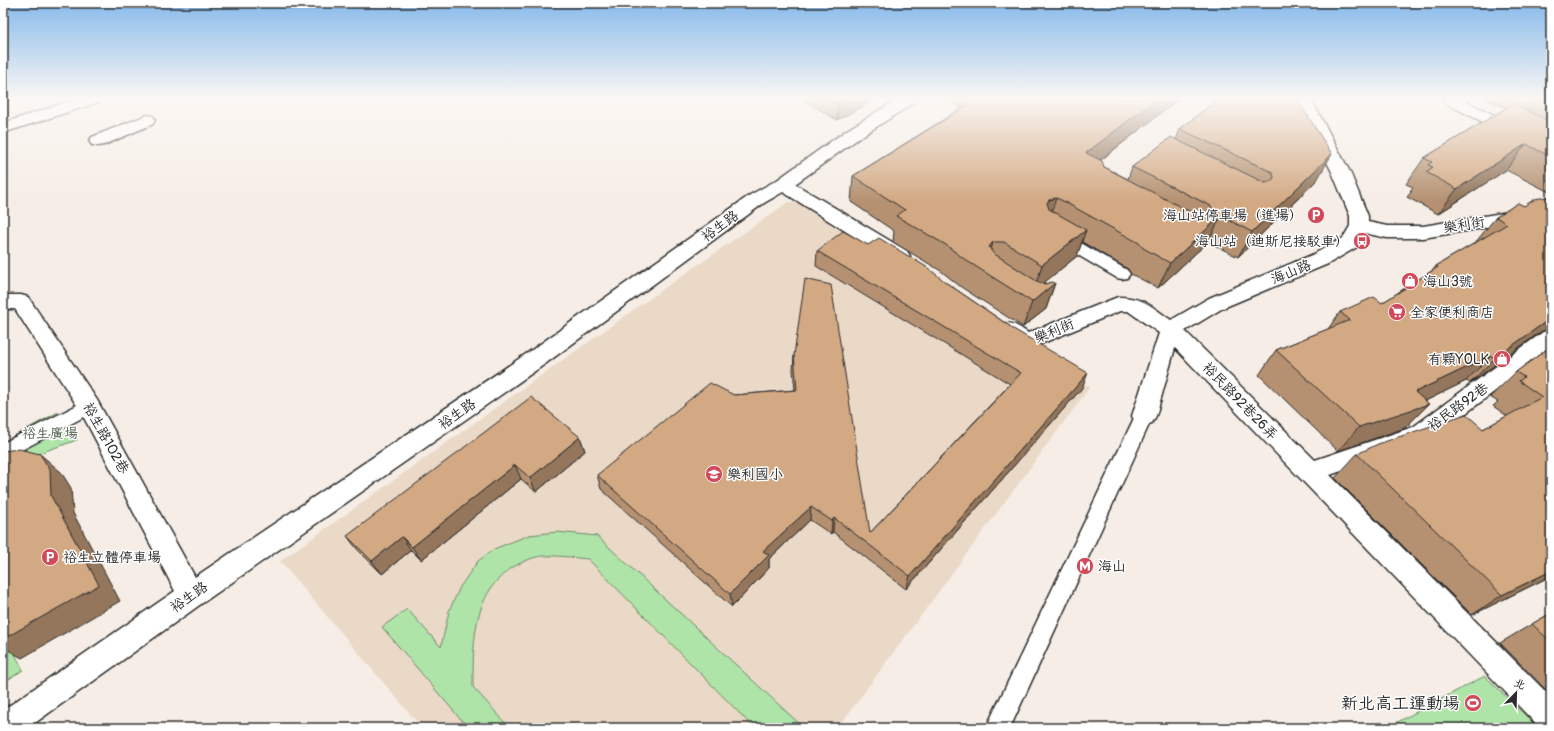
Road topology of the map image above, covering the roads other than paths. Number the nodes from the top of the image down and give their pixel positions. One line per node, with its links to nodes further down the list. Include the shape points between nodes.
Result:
1 (116, 133): 5 (street)
2 (854, 133): 7 (street, 裕生路)
3 (1321, 133): 9 (street, via 1341,172 1359,216)
4 (1519, 133): 6 (street)
5 (98, 141)
6 (1551, 149)
7 (783, 184): 11 (street); 21 (street, 裕生路, via 757,199 431,432)
8 (1551, 211): 9 (street, 樂利街, via 1424,232 1387,232)
9 (1359, 226): 15 (street, 海山路, via 1350,242 1321,259 1216,303)
10 (1047, 230): 12 (street)
11 (915, 266)
12 (1122, 274)
13 (3, 302): 17 (street, 裕生路102巷, via 20,302)
14 (993, 320): 15 (street, 樂利街, via 1026,342 1118,304 1132,304)
15 (1170, 330): 18 (street); 20 (street, 裕民路92巷26弄)
16 (1551, 338): 20 (street, 裕民路92巷, via 1421,434)
17 (89, 406): 19 (street); 21 (street, 裕生路102巷)
18 (1144, 416): 24 (street)
19 (3, 452)
20 (1310, 472): 22 (street, 裕民路92巷26弄)
21 (191, 594): 23 (street, 裕生路)
22 (1551, 718)
23 (3, 728)
24 (998, 728)

